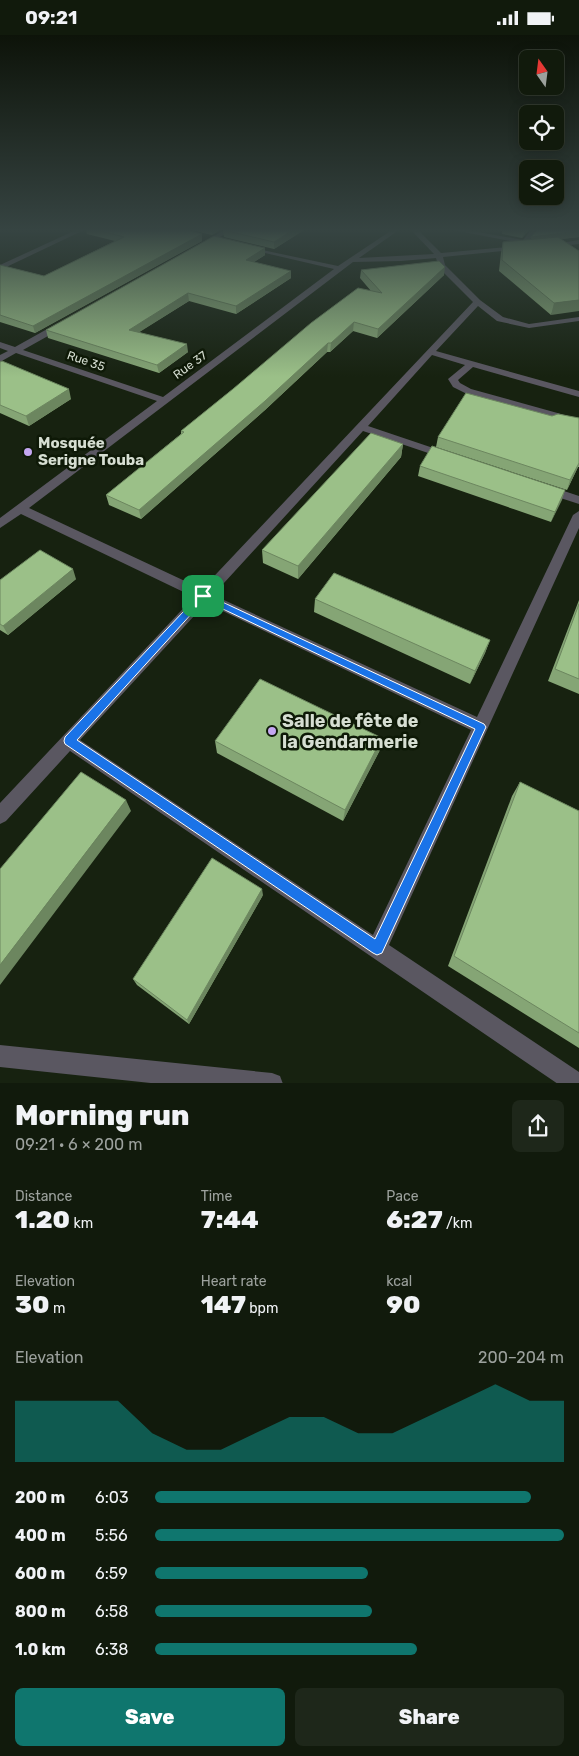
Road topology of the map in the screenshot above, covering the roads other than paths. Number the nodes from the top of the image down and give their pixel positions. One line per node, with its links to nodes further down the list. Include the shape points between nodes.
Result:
1 (328, 279): 12 (street, Rue 37)
2 (455, 279): 3 (street)
3 (477, 302): 5 (street, via 500,319 514,324 529,326); 8 (street)
4 (68, 321): 7 (street)
5 (576, 321)
6 (0, 345): 7 (street, Rue 35)
7 (16, 350): 9 (street); 12 (street, Rue 35)
8 (430, 352): 10 (street); 14 (street)
9 (0, 359)
10 (471, 363): 11 (street); 13 (street, via 453,379 456,385)
11 (579, 394)
12 (163, 400): 18 (street, Rue 37)
13 (579, 422)
14 (361, 427): 15 (street); 21 (street)
15 (456, 459)
16 (541, 487): 17 (street)
17 (579, 500)
18 (20, 509): 20 (street, Rue 37); 21 (street)
19 (579, 515): 22 (street)
20 (0, 524)
21 (203, 596): 22 (street); 23 (street)
22 (481, 727): 25 (street)
23 (69, 741): 24 (street); 25 (street)
24 (0, 815)
25 (377, 949): 28 (street)
26 (0, 1056): 27 (street)
27 (272, 1083)
28 (578, 1083)

